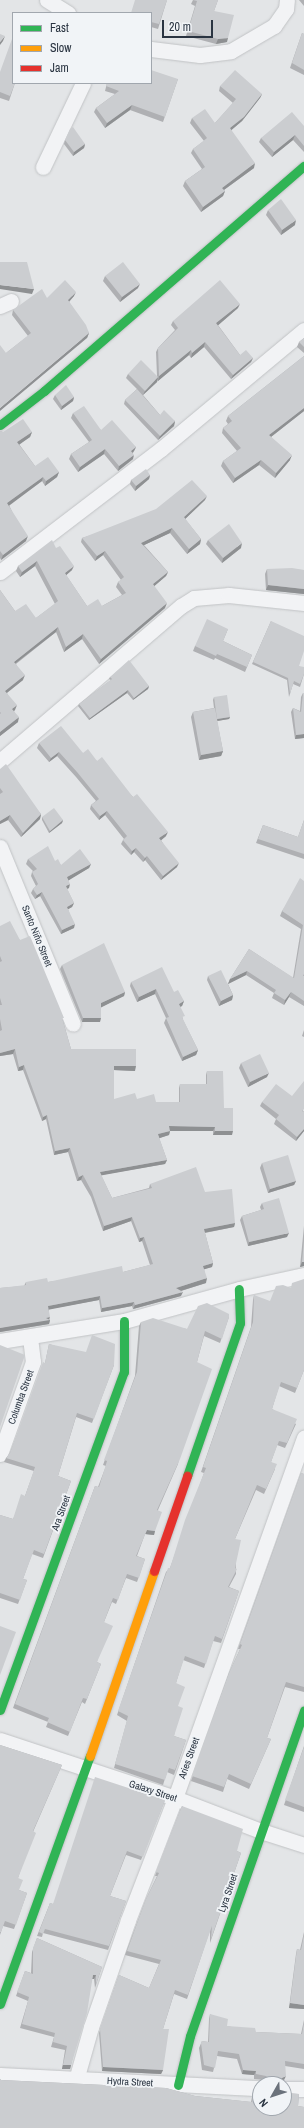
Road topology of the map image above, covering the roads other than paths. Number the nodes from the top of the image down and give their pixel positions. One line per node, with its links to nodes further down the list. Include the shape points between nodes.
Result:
1 (47, 0): 3 (street)
2 (287, 0): 4 (street, via 286,9 274,26 231,51 200,55)
3 (66, 12)
4 (152, 48)
5 (83, 84): 7 (street)
6 (304, 166): 9 (street, via 44,391)
7 (43, 167)
8 (304, 330): 10 (street, via 161,449)
9 (0, 425)
10 (0, 572)
11 (304, 603): 12 (street, via 230,595 194,598 181,606)
12 (0, 761)
13 (0, 847): 14 (street, Santo Niño Street)
14 (74, 1024)
15 (304, 1275): 16 (street)
16 (239, 1289): 17 (street); 25 (street, via 240,1323)
17 (124, 1321): 18 (street); 22 (street, Ara Street, via 124,1372)
18 (30, 1338): 19 (street); 21 (street, Columba Street, via 33,1362)
19 (0, 1341)
20 (304, 1437): 26 (street, Aries Street)
21 (0, 1454)
22 (0, 1710)
23 (304, 1710): 27 (street, Lyra Street)
24 (0, 1740): 25 (street, Galaxy Street)
25 (85, 1770): 26 (street, Galaxy Street); 29 (street)
26 (175, 1798): 27 (street, Galaxy Street); 31 (street, Aries Street, via 128,1920 91,2026)
27 (261, 1831): 28 (street, Galaxy Street); 32 (street, Lyra Street, via 190,2036)
28 (304, 1845)
29 (0, 2004)
30 (0, 2075): 31 (street, Hydra Street)
31 (76, 2080): 32 (street, Hydra Street)
32 (178, 2085): 33 (street, Hydra Street)
33 (252, 2088)
34 (292, 2089): 35 (street)
35 (304, 2089)

